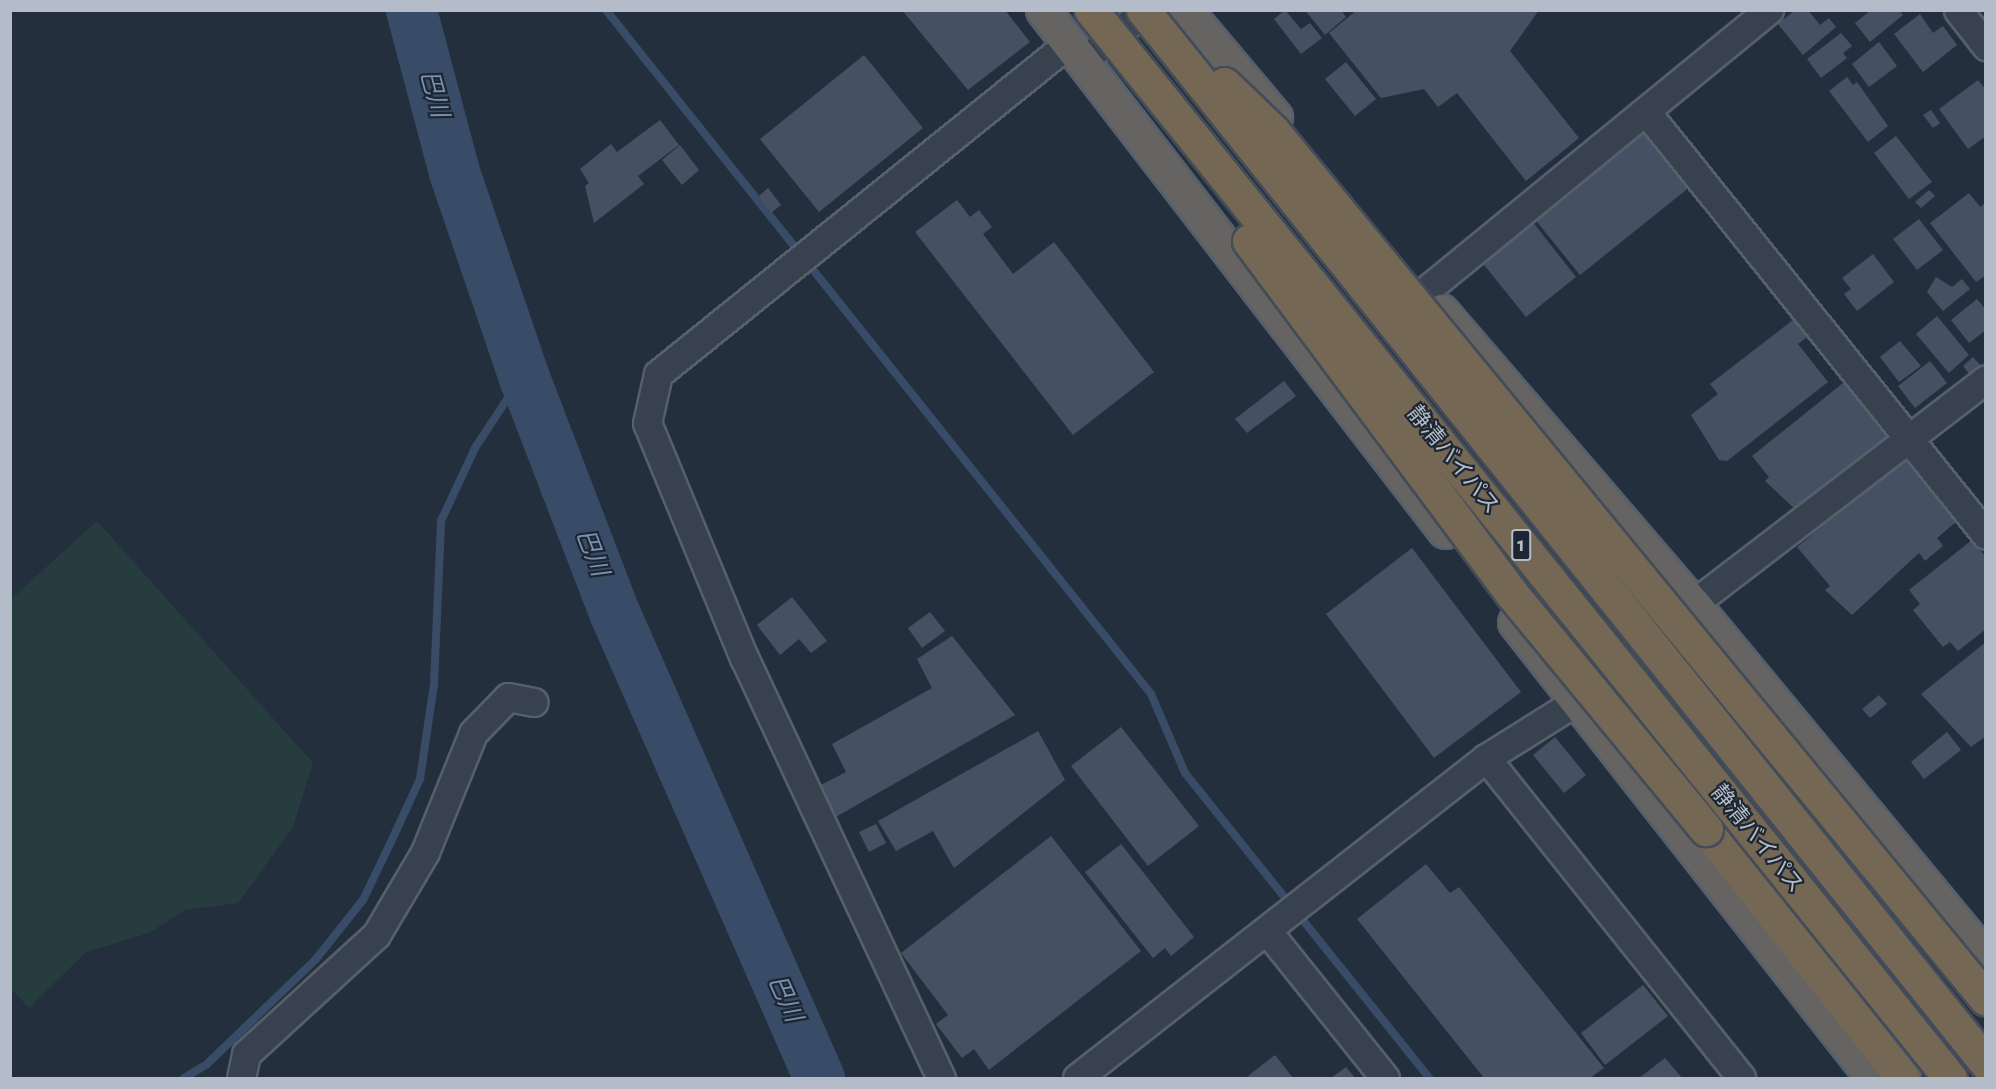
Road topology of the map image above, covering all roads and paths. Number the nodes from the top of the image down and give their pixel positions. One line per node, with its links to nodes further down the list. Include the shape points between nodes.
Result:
1 (1043, 10): 8 (highway)
2 (1091, 10): 9 (highway, 静清バイパス / 1, bridge)
3 (1146, 10): 8 (street); 21 (highway, bridge, via 1273,131); 22 (highway, 静清バイパス / 1, bridge)
4 (1185, 10): 11 (highway)
5 (1769, 10): 10 (street)
6 (1958, 10): 7 (street)
7 (1986, 46)
8 (1076, 52): 16 (highway); 24 (street, via 658,374 647,423 744,658)
9 (1125, 52): 29 (highway, bridge, via 1237,225 1512,594); 30 (highway, 静清バイパス / 1, bridge)
10 (1647, 113): 11 (street); 13 (street)
11 (1424, 292): 15 (highway)
12 (1986, 379): 13 (street)
13 (1910, 440): 14 (street); 15 (street)
14 (1986, 535)
15 (1693, 604): 16 (street); 20 (highway)
16 (1577, 701): 18 (street); 28 (highway)
17 (534, 702): 23 (street, via 508,697 473,733 425,852 376,935 246,1054)
18 (1486, 758): 19 (street); 27 (street)
19 (1268, 932): 25 (street); 26 (street)
20 (1986, 958)
21 (1986, 999)
22 (1986, 1063)
23 (241, 1078)
24 (941, 1078)
25 (1077, 1078)
26 (1385, 1078)
27 (1741, 1078)
28 (1873, 1078)
29 (1903, 1078)
30 (1950, 1078)

